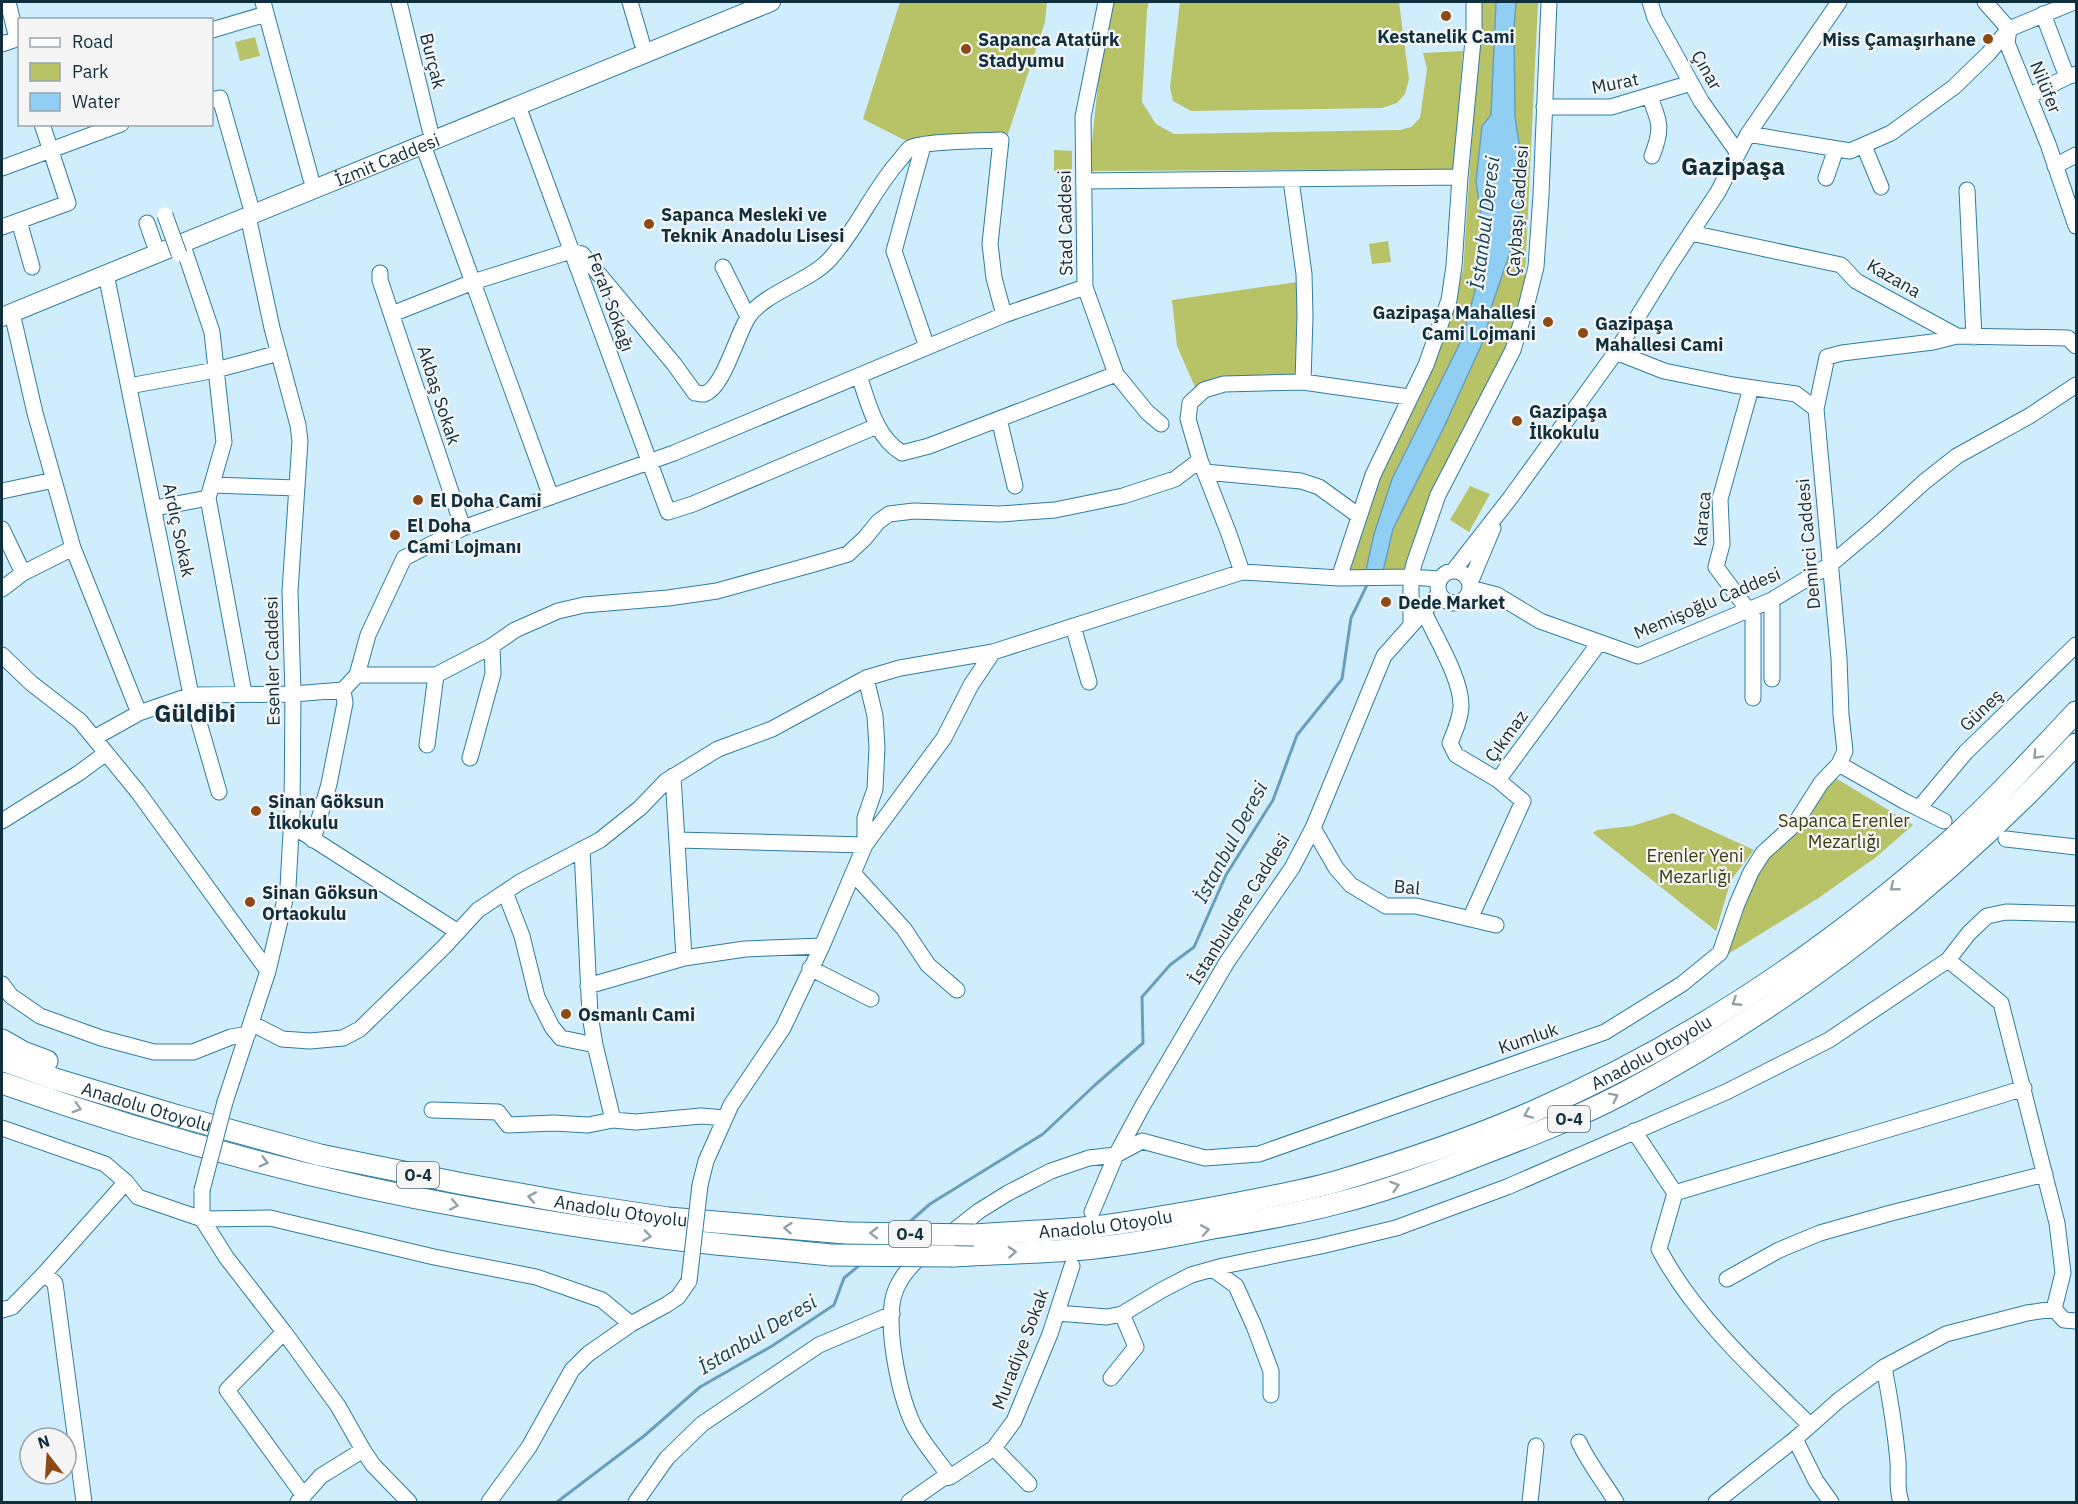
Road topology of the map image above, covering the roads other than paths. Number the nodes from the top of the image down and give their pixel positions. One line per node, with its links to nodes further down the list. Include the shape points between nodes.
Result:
1 (8, 2): 17 (street)
2 (399, 2): 30 (street, Burçak)
3 (630, 2): 18 (street)
4 (742, 2): 18 (main road, İzmit Caddesi)
5 (771, 2): 25 (main road, İzmit Caddesi)
6 (1106, 2): 44 (street, Stad Caddesi, via 1083,117)
7 (1474, 2): 40 (street)
8 (1549, 2): 26 (street, Çaybaşı Caddesi)
9 (1650, 2): 21 (street, Çınar)
10 (1839, 2): 29 (street)
11 (1985, 2): 15 (street)
12 (2074, 2): 14 (street)
13 (264, 8): 16 (street); 42 (street)
14 (2043, 14): 15 (street); 20 (street)
15 (2009, 29): 23 (street, Nilüfer, via 2007,43); 32 (street, via 1954,87 1891,132)
16 (213, 30)
17 (18, 38): 19 (street)
18 (642, 43): 30 (main road, İzmit Caddesi)
19 (2, 44)
20 (2072, 76): 23 (street)
21 (1691, 83): 22 (street, Murat); 35 (street, Çınar)
22 (1649, 96): 26 (street, Murat, via 1611,107); 37 (street, via 1660,122)
23 (2029, 96): 38 (street, Nilüfer)
24 (213, 100): 47 (street, Esenler Caddesi, via 220,98)
25 (518, 106): 30 (main road, İzmit Caddesi); 56 (street, Ferah Sokağı)
26 (1544, 107): 103 (street, Çaybaşı Caddesi, via 1536,267 1514,350 1438,495)
27 (43, 126): 34 (street)
28 (114, 126): 34 (street)
29 (1748, 134): 33 (street); 35 (street)
30 (427, 138): 42 (main road, İzmit Caddesi); 47 (main road, İzmit Caddesi); 61 (street, Burçak)
31 (923, 146): 65 (street, via 1001,140 990,244); 66 (street, via 910,148 891,170 829,260); 70 (street, via 894,251)
32 (1864, 146): 33 (street, via 1850,151); 45 (street)
33 (1836, 149): 41 (street)
34 (51, 150): 39 (street); 49 (street, via 68,203)
35 (1738, 153): 53 (street)
36 (2076, 155): 38 (street)
37 (1652, 156)
38 (2055, 166): 51 (street, Nilüfer)
39 (2, 168)
40 (1460, 177): 43 (street); 80 (street, via 1449,300 1436,340)
41 (1826, 178)
42 (311, 179): 47 (main road, İzmit Caddesi)
43 (1291, 180): 44 (street); 76 (street, via 1304,274)
44 (1084, 181): 62 (street, Stad Caddesi)
45 (1881, 187)
46 (1967, 190): 68 (street)
47 (249, 210): 54 (main road, İzmit Caddesi); 55 (main road, İzmit Caddesi); 72 (street, Esenler Caddesi)
48 (165, 214): 55 (street, bridge)
49 (19, 220): 52 (street); 57 (street)
50 (147, 223): 54 (street)
51 (2076, 226)
52 (2, 227)
53 (1691, 233): 67 (street, Kazana, via 1841,265 1856,282); 71 (street)
54 (154, 243): 63 (main road, İzmit Caddesi)
55 (181, 249): 60 (main road, İzmit Caddesi); 73 (street, via 212,332)
56 (572, 251): 61 (street); 66 (street, via 582,254 695,393 704,394 714,387); 85 (street, Ferah Sokağı)
57 (32, 267)
58 (723, 267): 66 (street)
59 (380, 273): 64 (street, Akbaş Sokak)
60 (106, 274): 63 (main road, İzmit Caddesi); 78 (street, Ardıç Sokak)
61 (473, 282): 64 (street); 92 (street, Burçak)
62 (1085, 286): 65 (street); 74 (street, Stad Caddesi)
63 (5, 312): 87 (street)
64 (392, 314): 96 (street, Akbaş Sokak)
65 (1004, 315): 70 (street)
66 (748, 317)
67 (1957, 336): 68 (street, Kazana); 81 (street, Demirci Caddesi, via 1827,357)
68 (1974, 337): 69 (street, Kazana, via 2068,338)
69 (2076, 346)
70 (927, 347): 75 (street)
71 (1616, 352): 79 (street, via 1664,371); 93 (street)
72 (279, 353): 73 (street); 89 (street, Esenler Caddesi, via 298,425)
73 (216, 370): 78 (street); 91 (street, via 224,442)
74 (1116, 374): 82 (street); 83 (street, Stad Caddesi)
75 (859, 376): 84 (street); 85 (street)
76 (1303, 382): 80 (street); 86 (street, via 1224,384 1204,390 1190,402 1188,418)
77 (2076, 385): 99 (street, Memişoğlu Caddesi, via 1957,456)
78 (129, 386): 94 (street, Ardıç Sokak)
79 (1751, 388): 81 (street, via 1796,394); 107 (street, Karaca, via 1720,499 1722,544 1716,567)
80 (1409, 397): 95 (street)
81 (1816, 409): 99 (street, Demirci Caddesi)
82 (999, 419): 84 (street, via 902,453 892,447); 88 (street)
83 (1161, 424)
84 (877, 426): 85 (street, Ferah Sokağı, via 668,512)
85 (649, 462): 92 (street)
86 (1202, 466): 95 (street, via 1319,487); 100 (street); 113 (street, via 1123,496 1055,510 889,514 848,554 717,591 558,611 514,630)
87 (54, 480): 90 (street); 98 (street)
88 (1015, 486)
89 (296, 488): 91 (street); 123 (street, Esenler Caddesi, via 290,591)
90 (2, 491)
91 (210, 492): 94 (street); 122 (street)
92 (551, 497): 96 (street)
93 (1503, 506): 105 (street); 105 (street, via 1454,570 1443,574)
94 (155, 508): 124 (street, Ardıç Sokak)
95 (1359, 516): 102 (street)
96 (463, 528): 116 (street, via 404,558 368,635)
97 (2, 529): 101 (street)
98 (73, 548): 101 (street); 127 (street)
99 (1831, 564): 106 (street, Memişoğlu Caddesi); 133 (street, Demirci Caddesi, via 1845,751)
100 (1242, 572): 102 (street); 110 (street)
101 (23, 573): 104 (street)
102 (1339, 578): 103 (street)
103 (1408, 581): 105 (street); 109 (street)
104 (2, 589)
105 (1453, 590): 108 (street, İstanbuldere Caddesi); 109 (street, İstanbuldere Caddesi); 111 (street, Memişoğlu Caddesi, via 1497,595 1540,621)
106 (1772, 600): 107 (street, Memişoğlu Caddesi); 119 (street)
107 (1750, 609): 111 (street, Memişoğlu Caddesi, via 1638,656); 125 (street)
108 (1425, 614): 109 (street, İstanbuldere Caddesi); 135 (street, via 1452,669 1461,704 1450,743 1456,755)
109 (1411, 625): 141 (street, İstanbuldere Caddesi, via 1384,656)
110 (1073, 626): 114 (street); 120 (street)
111 (1599, 643): 135 (street, Çıkmaz)
112 (2076, 645): 137 (street, Güneş, via 1966,752)
113 (492, 646): 117 (street); 132 (street, via 493,674)
114 (993, 652): 118 (street); 145 (street, via 944,738)
115 (2, 655): 128 (street, via 80,721)
116 (357, 675): 117 (street); 121 (street)
117 (436, 675): 130 (street)
118 (866, 678): 134 (street, via 772,729 718,749); 145 (street, via 877,747 875,789 865,818)
119 (1772, 679)
120 (1089, 682)
121 (343, 690): 123 (street); 143 (street, via 345,703 330,784)
122 (244, 693): 123 (street); 124 (street)
123 (292, 694): 140 (street, Esenler Caddesi)
124 (191, 695): 127 (street); 136 (street, Ardıç Sokak)
125 (1753, 698)
126 (2076, 712): 174 (highway, Anadolu Otoyolu / O-4, one-way to 174, bridge, via 1953,838 1839,931 1670,1044 1532,1113 1461,1141 1333,1182 1266,1198 1094,1227 974,1235 846,1233 668,1218 463,1184)
127 (139, 713): 128 (street)
128 (94, 738): 131 (street)
129 (2076, 744): 167 (highway, Anadolu Otoyolu / O-4, one-way to 129, bridge, via 174,1138 318,1176 464,1207 664,1238 830,1255 953,1256 1093,1248 1338,1203 1403,1184 1540,1132 1621,1094 1795,989 1851,948 1973,848)
130 (427, 745)
131 (106, 753): 138 (street); 158 (street)
132 (470, 758)
133 (1839, 764): 137 (street); 175 (street, Kumluk, via 1821,783 1795,824 1763,853 1751,872 1720,953 1682,984 1605,1032 1259,1154 1205,1158 1142,1141)
134 (674, 776): 144 (street); 147 (street, via 600,840)
135 (1498, 780): 151 (street, Çıkmaz, via 1523,801)
136 (219, 792)
137 (1919, 808): 139 (street)
138 (2, 821)
139 (1944, 821)
140 (291, 825): 143 (street); 158 (street, Esenler Caddesi, via 288,887)
141 (1313, 828): 151 (street, Bal, via 1336,868 1352,885 1386,906 1416,906); 175 (street, İstanbuldere Caddesi, via 1292,868 1227,962)
142 (2006, 839): 146 (street)
143 (313, 840): 153 (street)
144 (677, 840): 145 (street); 155 (street)
145 (865, 845): 148 (street)
146 (2076, 846)
147 (582, 849): 149 (street); 160 (street)
148 (854, 873): 154 (street); 161 (street, via 904,929 928,964)
149 (505, 892): 153 (street, via 478,910); 165 (street, via 522,936 537,997 552,1027 561,1038)
150 (2076, 914): 156 (street, via 2006,912 1987,916)
151 (1470, 919): 152 (street, Bal)
152 (1496, 925)
153 (458, 932): 163 (street, via 360,1029 343,1038 282,1039)
154 (822, 945): 155 (street, via 745,948); 157 (street)
155 (684, 958): 160 (street)
156 (1948, 960): 168 (street, via 2001,1003); 173 (street, via 1829,1040 1726,1092)
157 (810, 968): 162 (street); 170 (street, via 783,1028)
158 (268, 971): 163 (street, Esenler Caddesi)
159 (2, 984): 163 (street, via 11,996 40,1016 154,1052 193,1052)
160 (588, 986): 165 (street)
161 (957, 990)
162 (871, 999)
163 (250, 1028): 180 (street, Esenler Caddesi, bridge, via 202,1190)
164 (2, 1040): 174 (highway, via 23,1052 94,1078)
165 (595, 1046): 171 (street)
166 (2, 1060): 174 (highway, Anadolu Otoyolu / O-4, via 178,1116)
167 (2, 1085)
168 (2024, 1088): 176 (street); 178 (street)
169 (432, 1110): 171 (street, via 498,1112 508,1125 588,1125)
170 (725, 1118): 171 (street); 191 (street, bridge, via 700,1185 689,1281 678,1297)
171 (613, 1120)
172 (2, 1128): 177 (street, via 105,1164)
173 (1634, 1131): 178 (street); 182 (street, via 1507,1187 1396,1228)
174 (320, 1155)
175 (1116, 1155): 179 (street, İstanbuldere Caddesi); 188 (street, via 1089,1158 1051,1171 979,1211 914,1262 896,1289)
176 (2045, 1174): 184 (street, via 1820,1233); 185 (street, via 2057,1223 2063,1274)
177 (126, 1182): 180 (street, via 138,1197); 183 (street)
178 (1675, 1193): 196 (street, via 1659,1250 1673,1277 1740,1355)
179 (1092, 1212)
180 (202, 1219): 191 (street, via 270,1218 536,1277 602,1300); 192 (street)
181 (1072, 1266): 187 (street, Muradiye Sokak)
182 (1214, 1270): 189 (street, via 1191,1275); 195 (street, via 1236,1286 1270,1371)
183 (44, 1274): 186 (street, via 12,1306); 208 (street, via 55,1283)
184 (1727, 1279)
185 (2054, 1309): 190 (street, via 2064,1320); 193 (street, via 1946,1334)
186 (2, 1310)
187 (1058, 1313): 189 (street, via 1107,1317); 200 (street, Muradiye Sokak, via 1014,1421)
188 (892, 1314): 202 (street, via 905,1405 914,1426); 210 (street, via 819,1345 702,1424 667,1458)
189 (1122, 1314): 194 (street, via 1136,1347)
190 (2076, 1321)
191 (631, 1324): 204 (street, via 572,1370 529,1447)
192 (284, 1332): 201 (street, via 339,1406); 205 (street, via 227,1390)
193 (1884, 1367): 196 (street); 215 (street)
194 (1111, 1378)
195 (1271, 1395)
196 (1810, 1425): 197 (street)
197 (1794, 1440): 206 (street); 214 (street)
198 (1579, 1442): 213 (street, via 1587,1461)
199 (1536, 1446): 212 (street)
200 (994, 1448): 202 (street, Muradiye Sokak); 203 (street)
201 (363, 1450): 205 (street, via 321,1476); 207 (street)
202 (950, 1477): 211 (street, Muradiye Sokak)
203 (1029, 1484)
204 (493, 1497): 209 (street)
205 (300, 1499)
206 (1824, 1500)
207 (411, 1501)
208 (84, 1503)
209 (478, 1503)
210 (636, 1503)
211 (909, 1503)
212 (1530, 1503)
213 (1616, 1503)
214 (1716, 1503)
215 (1901, 1503)

